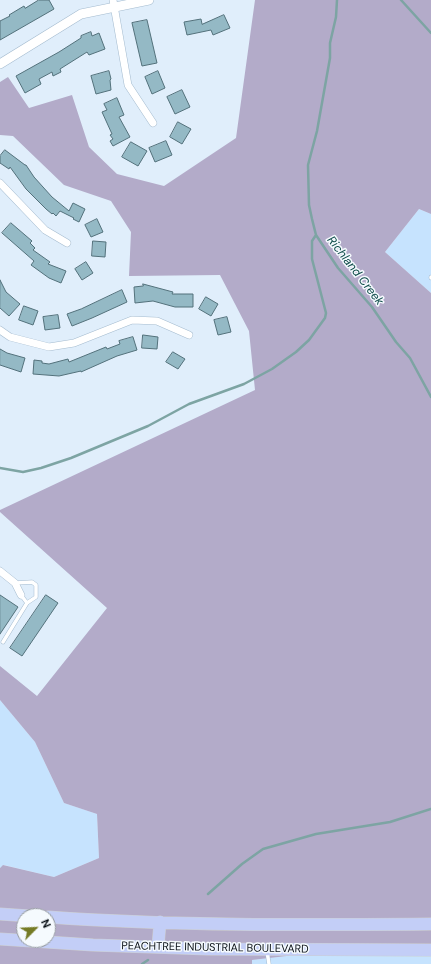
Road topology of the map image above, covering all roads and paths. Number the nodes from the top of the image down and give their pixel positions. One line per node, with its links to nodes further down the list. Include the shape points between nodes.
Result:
1 (149, 0): 2 (street)
2 (113, 4): 3 (street, via 81,14); 4 (street, via 128,85)
3 (0, 64)
4 (153, 123)
5 (0, 183): 6 (street, via 45,230)
6 (67, 243)
7 (0, 330): 8 (street, via 10,337 49,347 74,343 132,320 157,321)
8 (189, 334)
9 (0, 572): 10 (street)
10 (15, 583): 11 (street); 12 (lane, via 32,582 36,585 36,597)
11 (21, 595): 12 (lane)
12 (28, 603): 13 (lane)
13 (3, 642)
14 (0, 914): 15 (main road)
15 (16, 915)
16 (56, 917): 17 (main road)
17 (160, 922): 18 (main road); 20 (main road)
18 (431, 924)
19 (0, 939): 20 (main road, PEACHTREE INDUSTRIAL BOULEVARD)
20 (158, 947): 21 (main road, PEACHTREE INDUSTRIAL BOULEVARD)
21 (267, 950): 22 (main road, PEACHTREE INDUSTRIAL BOULEVARD); 23 (lane)
22 (431, 950)
23 (269, 964)

